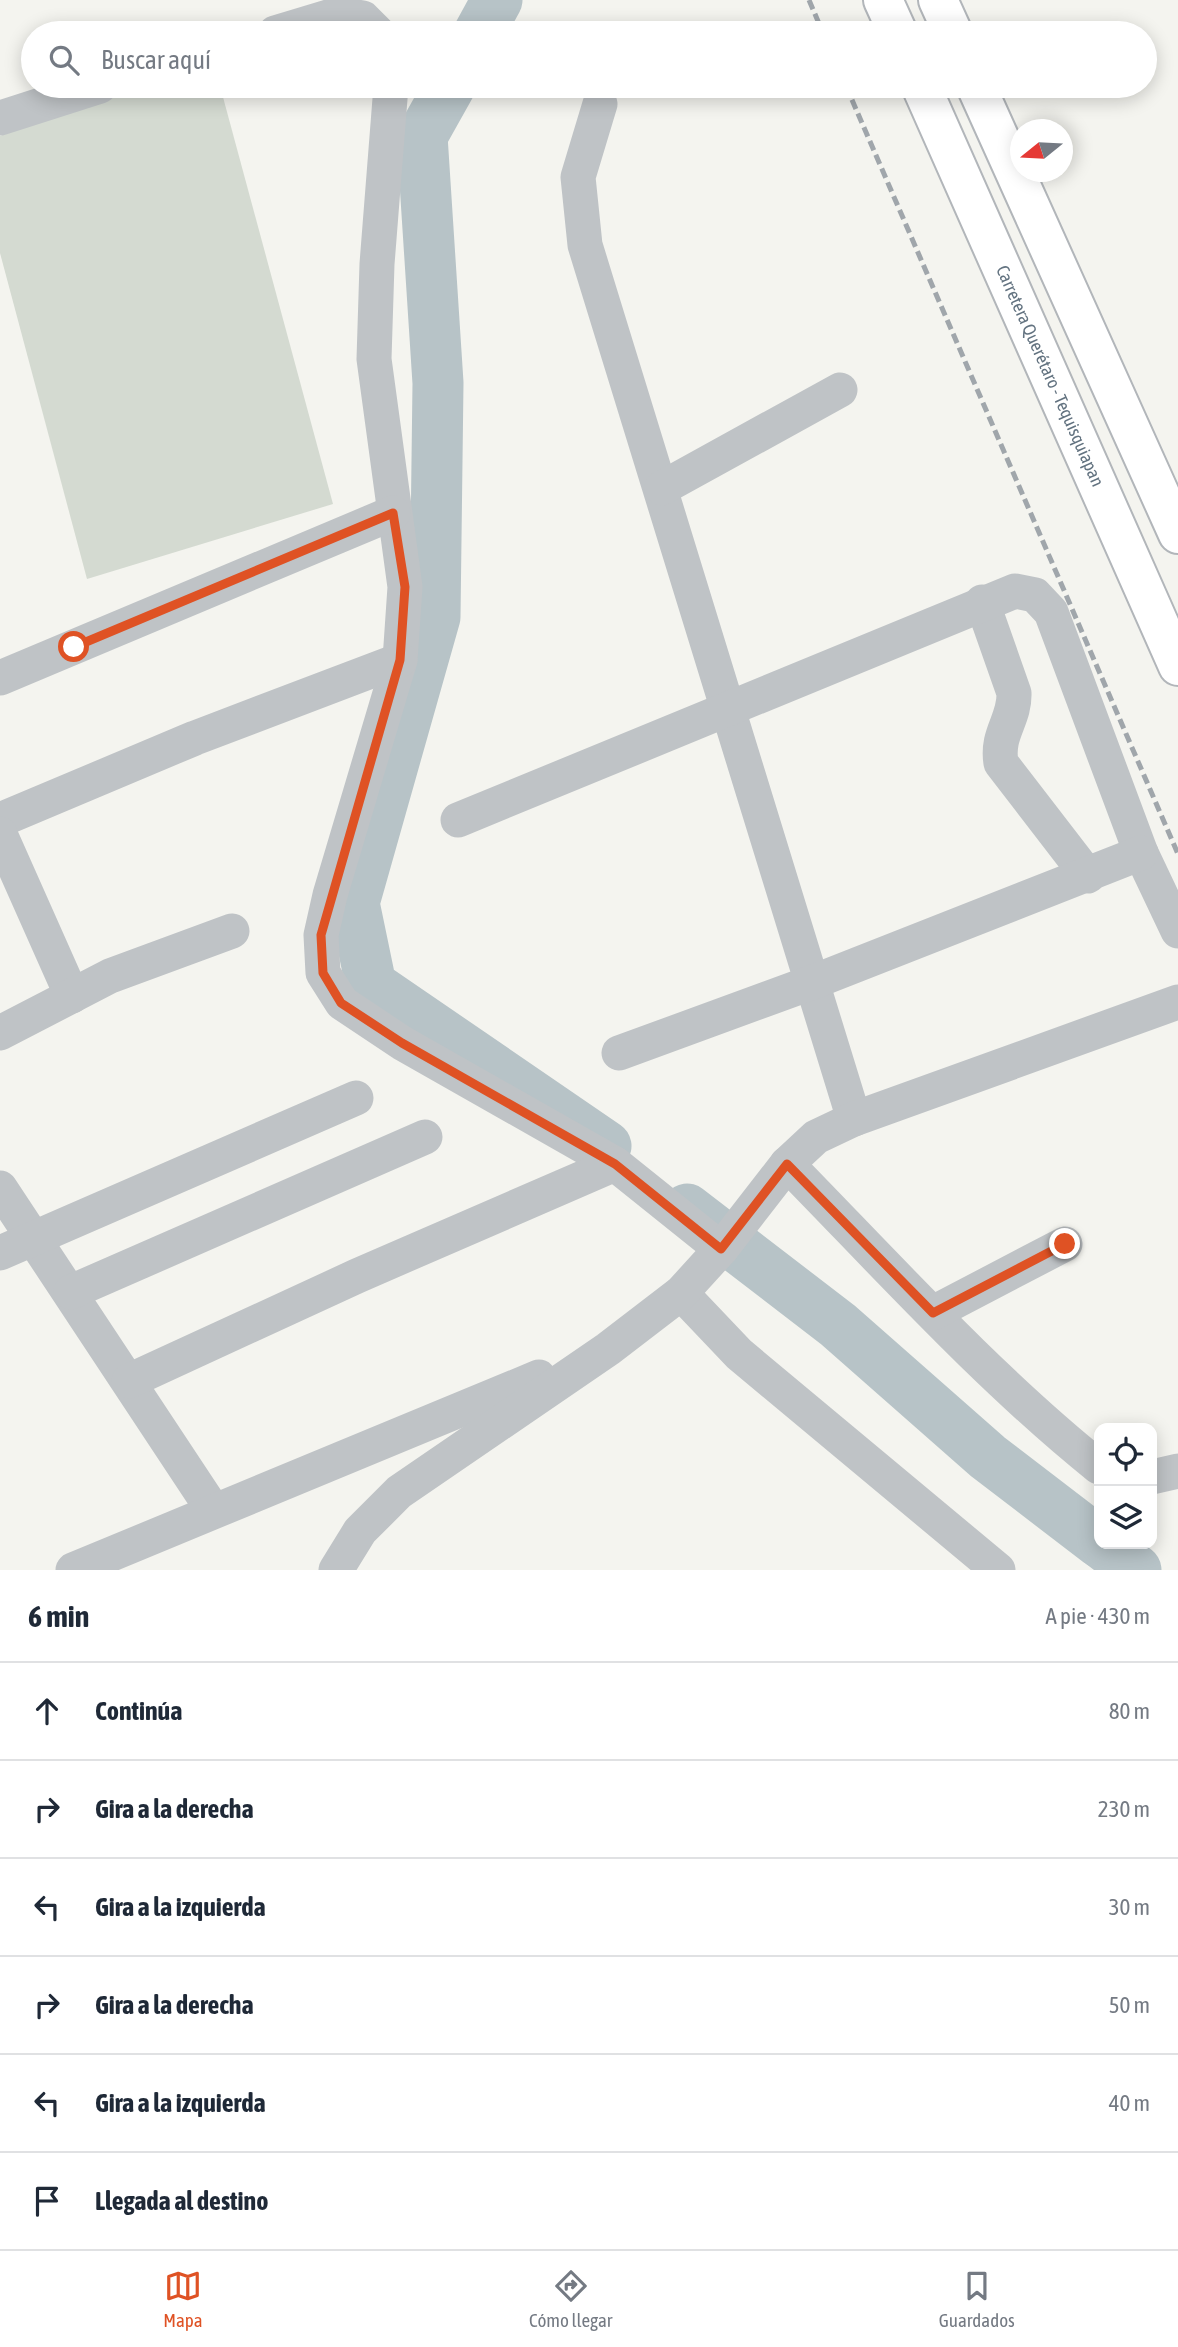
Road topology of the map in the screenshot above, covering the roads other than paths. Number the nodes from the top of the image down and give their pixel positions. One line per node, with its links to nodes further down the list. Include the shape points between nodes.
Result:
1 (883, 0): 5 (main road)
2 (938, 0): 6 (main road)
3 (315, 21): 4 (street, via 338,14)
4 (366, 21)
5 (893, 21)
6 (948, 21)
7 (62, 98): 12 (street)
8 (390, 98): 15 (street, via 374,359)
9 (926, 98): 19 (main road, Carretera Querétaro - Tequisquiapan)
10 (981, 98): 16 (main road)
11 (600, 104): 14 (street, via 578,177 585,245)
12 (0, 118)
13 (840, 390): 14 (street)
14 (662, 488): 21 (street)
15 (393, 513): 18 (street, via 405,587); 20 (street)
16 (1178, 534)
17 (982, 602): 21 (street); 25 (street, via 1015,591 1035,595 1051,612); 26 (street, via 1014,693 998,746 1001,763)
18 (400, 660): 22 (street, via 195,738); 37 (street, via 330,895 321,935 323,973 341,1003)
19 (1178, 666)
20 (0, 678)
21 (726, 710): 23 (street); 29 (street)
22 (0, 820)
23 (458, 820)
24 (0, 834): 30 (street)
25 (1142, 853): 26 (street); 28 (street)
26 (1087, 876): 29 (street)
27 (232, 931): 30 (street, via 110,976)
28 (1178, 931)
29 (813, 982): 33 (street); 35 (street)
30 (72, 996): 32 (street)
31 (1178, 1002): 35 (street)
32 (0, 1033)
33 (619, 1053)
34 (356, 1098): 40 (street)
35 (854, 1119): 38 (street, via 816,1137)
36 (425, 1137): 44 (street)
37 (615, 1164): 42 (street); 48 (street)
38 (781, 1170): 42 (street); 46 (street)
39 (0, 1188): 40 (street)
40 (34, 1237): 43 (street); 44 (street)
41 (1065, 1244): 46 (street)
42 (723, 1246): 45 (street)
43 (0, 1252)
44 (71, 1292): 48 (street)
45 (681, 1293): 47 (street); 55 (street, via 739,1354)
46 (933, 1313): 49 (street)
47 (608, 1349): 52 (street); 54 (street, via 399,1492 360,1531)
48 (129, 1381): 52 (street)
49 (1094, 1463)
50 (1178, 1471): 51 (street)
51 (1157, 1476)
52 (213, 1510): 53 (street)
53 (73, 1570)
54 (336, 1570)
55 (998, 1570)

